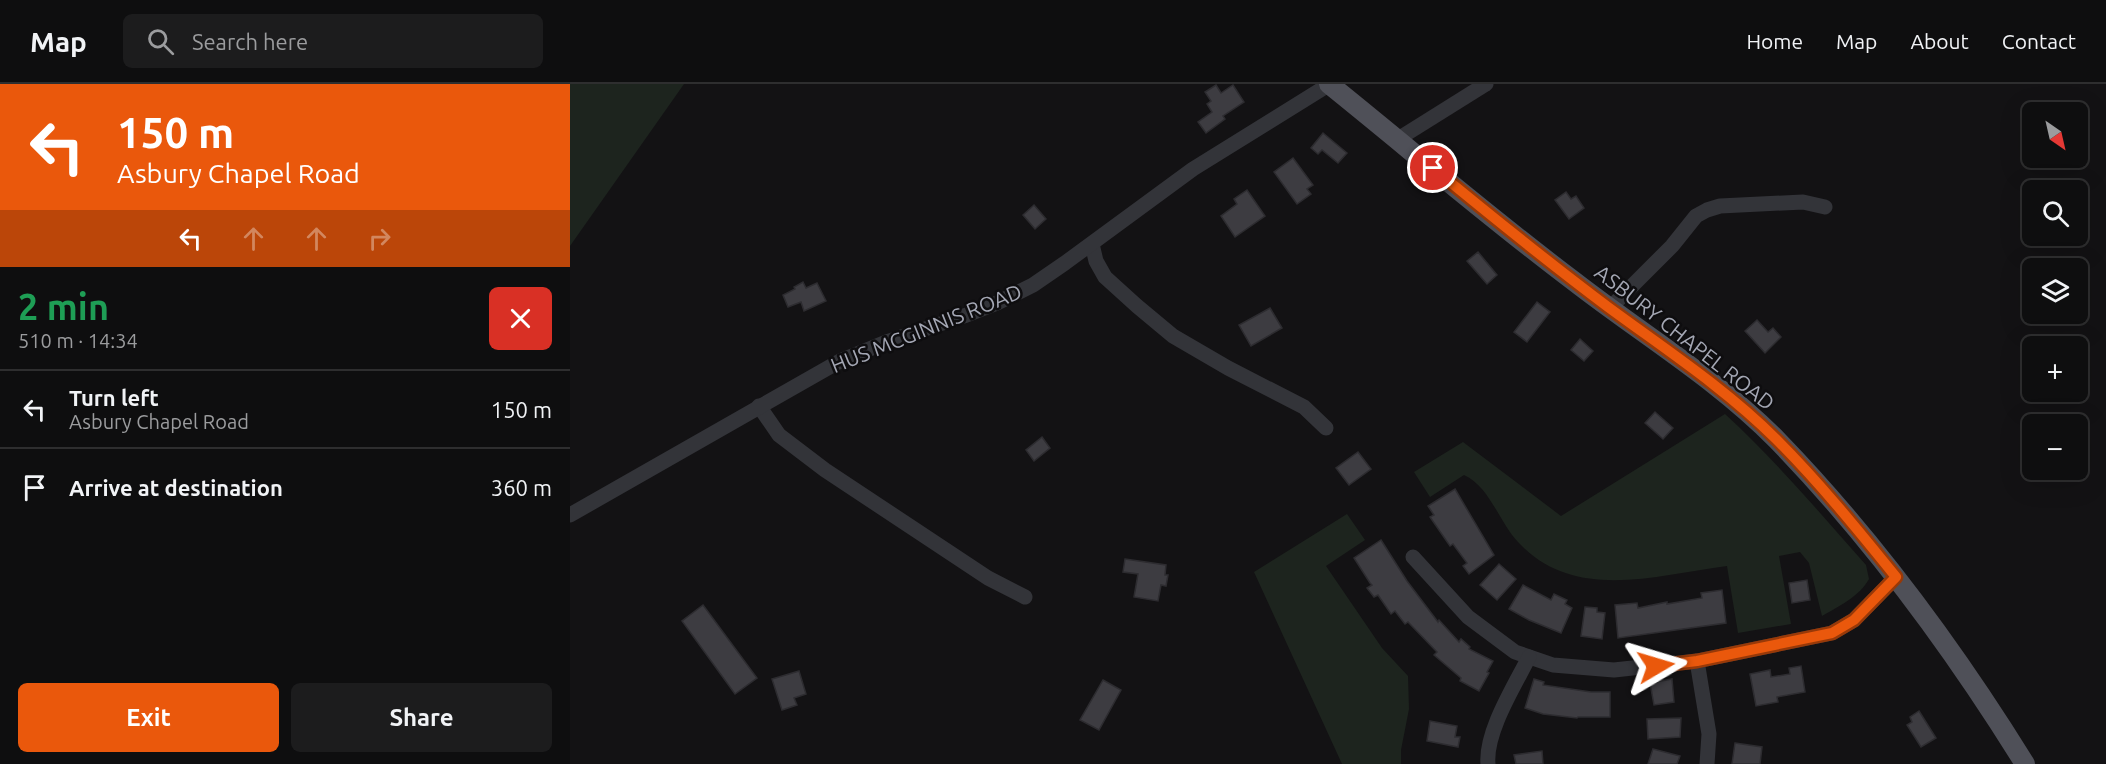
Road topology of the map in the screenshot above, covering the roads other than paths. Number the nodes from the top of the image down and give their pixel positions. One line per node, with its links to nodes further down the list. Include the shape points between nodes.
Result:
1 (1330, 84): 3 (main road, ASBURY CHAPEL ROAD); 5 (street, HUS MCGINNIS ROAD, via 1193,169)
2 (1486, 84): 3 (street)
3 (1398, 139): 6 (main road, ASBURY CHAPEL ROAD)
4 (1825, 207): 6 (street, via 1803,202 1707,210 1696,216)
5 (1092, 244): 7 (street, HUS MCGINNIS ROAD, via 1016,294 857,353); 8 (street, via 1105,277 1173,336 1304,407)
6 (1610, 308): 11 (main road, ASBURY CHAPEL ROAD, via 1713,385 1776,439)
7 (759, 406): 9 (street, HUS MCGINNIS ROAD); 12 (street, via 779,435 825,470 988,578)
8 (1326, 428)
9 (570, 515)
10 (1413, 557): 13 (street, via 1468,617 1515,652)
11 (1896, 577): 14 (street, via 1854,620 1832,633); 17 (main road, ASBURY CHAPEL ROAD, via 1942,637)
12 (1025, 597)
13 (1529, 657): 14 (street, via 1553,665 1614,670); 15 (street, via 1496,723)
14 (1697, 661): 16 (street, via 1709,734)
15 (1488, 764)
16 (1707, 764)
17 (2025, 764)

